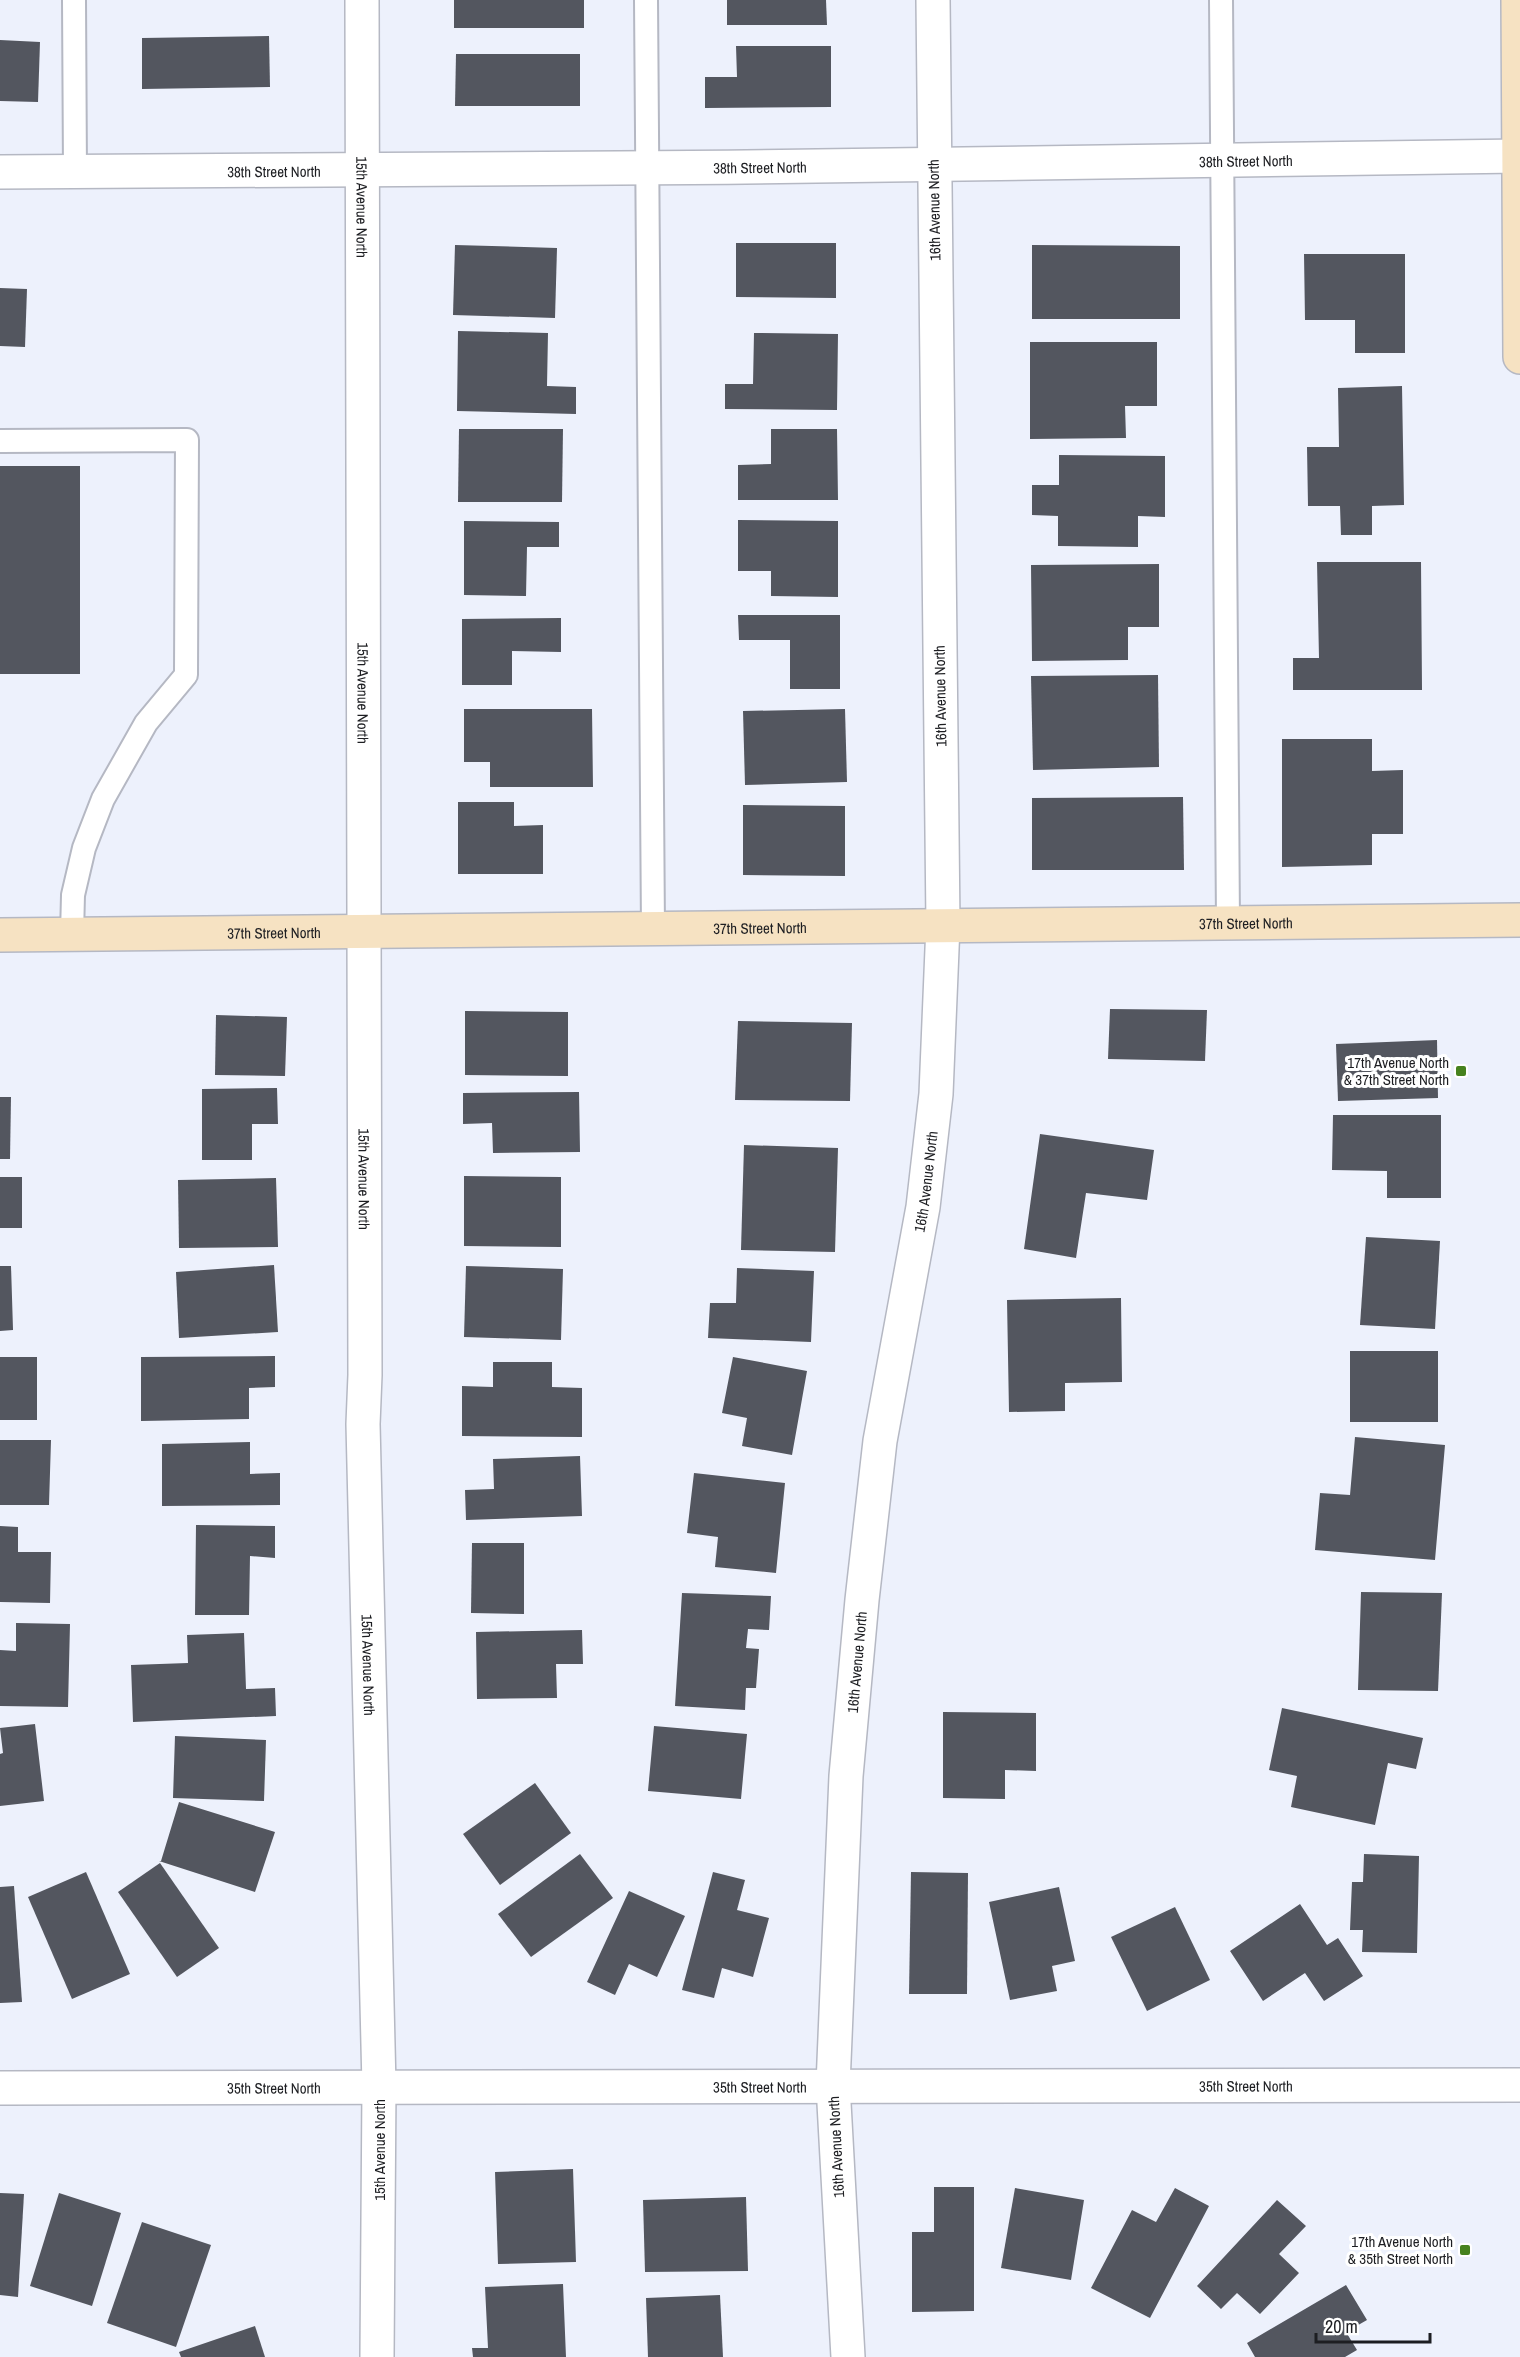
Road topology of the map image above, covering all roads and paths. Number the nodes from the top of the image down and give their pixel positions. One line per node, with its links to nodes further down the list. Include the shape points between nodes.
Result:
1 (74, 0): 12 (lane)
2 (362, 0): 13 (street, 15th Avenue North)
3 (646, 0): 10 (lane)
4 (933, 0): 9 (street, 16th Avenue North)
5 (1221, 0): 8 (lane)
6 (1518, 0): 7 (street)
7 (1519, 156): 8 (street, 38th Street North); 14 (street)
8 (1221, 161): 9 (street, 38th Street North); 17 (lane)
9 (934, 166): 10 (street, 38th Street North); 18 (street, 16th Avenue North)
10 (646, 169): 13 (street, 38th Street North); 19 (lane)
11 (0, 172): 12 (street, 38th Street North)
12 (75, 172): 13 (street, 38th Street North)
13 (363, 172): 20 (street, 15th Avenue North)
14 (1520, 357)
15 (0, 441): 21 (lane, via 187,440 186,675 146,723 103,799 84,849 74,895)
16 (1520, 920): 17 (street, 37th Street North)
17 (1228, 922): 18 (street, 37th Street North)
18 (943, 925): 19 (street, 37th Street North); 23 (street, 16th Avenue North, via 936,1094 923,1207 880,1441 862,1600 846,1776)
19 (653, 929): 20 (street, 37th Street North)
20 (365, 931): 21 (street, 37th Street North); 25 (street, 15th Avenue North, via 363,1424)
21 (72, 934): 22 (street, 37th Street North)
22 (0, 935)
23 (833, 2085): 24 (street, 35th Street North); 25 (street, 35th Street North); 28 (street, 16th Avenue North)
24 (1520, 2085)
25 (379, 2086): 26 (street, 35th Street North); 27 (street, 15th Avenue North)
26 (0, 2088)
27 (377, 2357)
28 (848, 2357)

